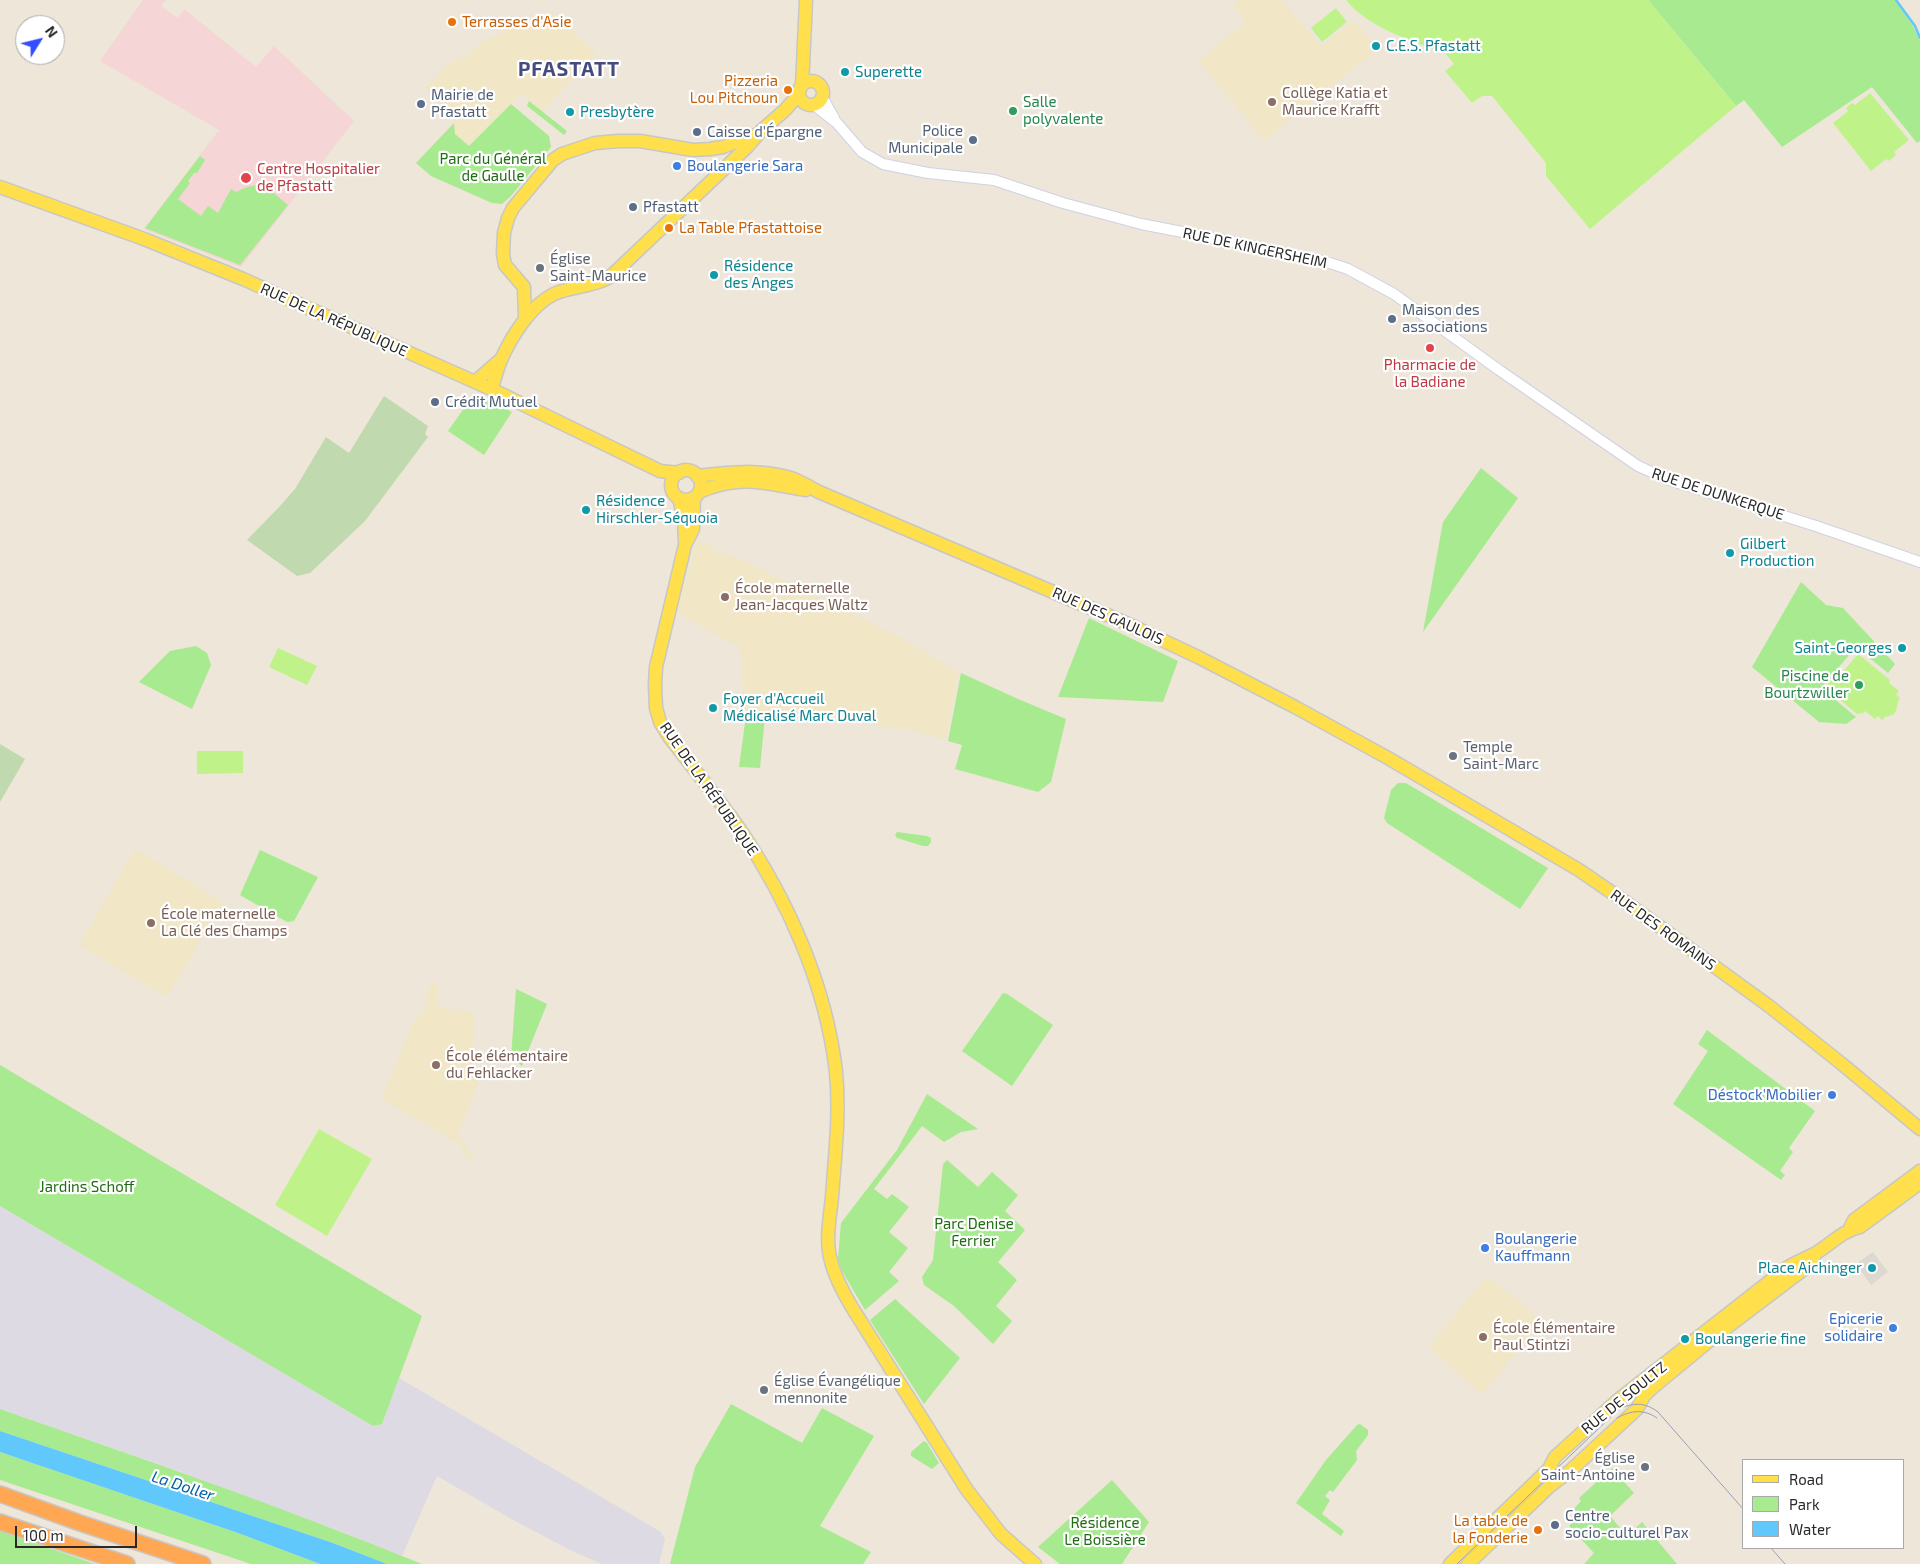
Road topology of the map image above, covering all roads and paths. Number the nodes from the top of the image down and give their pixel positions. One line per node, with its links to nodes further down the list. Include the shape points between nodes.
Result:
1 (806, 0): 2 (main road, via 804,49)
2 (809, 94): 3 (main road); 6 (street, RUE DE KINGERSHEIM, via 862,152 884,167 993,183 1140,224 1330,263 1394,294)
3 (758, 134): 5 (main road, via 610,277 600,283 554,294); 5 (main road, via 710,149 685,149 640,141 595,144 553,160 513,208 504,234 506,266 524,287)
4 (0, 187): 8 (main road, RUE DE LA RÉPUBLIQUE, via 190,257)
5 (525, 319): 7 (main road)
6 (1459, 342): 18 (street, RUE DE DUNKERQUE, via 1624,458 1651,473)
7 (500, 360): 8 (main road); 9 (main road)
8 (475, 382): 9 (main road, RUE DE LA RÉPUBLIQUE)
9 (491, 389): 10 (main road, RUE DE LA RÉPUBLIQUE)
10 (660, 471): 11 (main road, RUE DE LA RÉPUBLIQUE); 13 (main road, RUE DE LA RÉPUBLIQUE)
11 (679, 473): 12 (main road, via 688,471); 13 (main road, via 673,478)
12 (697, 476): 14 (main road, RUE DES GAULOIS, via 758,472 792,478); 15 (main road, via 700,484)
13 (671, 487): 16 (main road)
14 (819, 492): 15 (main road, RUE DES GAULOIS, via 744,481 727,482); 19 (main road, RUE DES GAULOIS, via 1128,624)
15 (697, 495): 16 (main road, via 687,500); 17 (main road, RUE DE LA RÉPUBLIQUE, via 693,529)
16 (679, 498): 17 (main road, RUE DE LA RÉPUBLIQUE)
17 (685, 545): 29 (main road, RUE DE LA RÉPUBLIQUE, via 656,667 656,708 670,738 739,828 782,904 811,967 827,1018 836,1072 838,1122 829,1230 831,1261 853,1309 968,1490 1001,1534)
18 (1920, 562)
19 (1388, 758): 20 (main road, RUE DES ROMAINS, via 1579,870 1626,902 1769,1006)
20 (1920, 1129)
21 (1920, 1171): 23 (main road, RUE DE SOULTZ, via 1854,1220)
22 (1920, 1183): 23 (main road, RUE DE SOULTZ, via 1860,1227)
23 (1849, 1230): 24 (main road, RUE DE SOULTZ)
24 (1816, 1253): 30 (main road, RUE DE SOULTZ, via 1788,1267 1612,1404); 31 (main road, RUE DE SOULTZ, via 1808,1266 1648,1392 1637,1409)
25 (0, 1494): 28 (highway)
26 (0, 1522): 27 (highway)
27 (128, 1564)
28 (203, 1564)
29 (1035, 1564)
30 (1450, 1564)
31 (1468, 1564)

